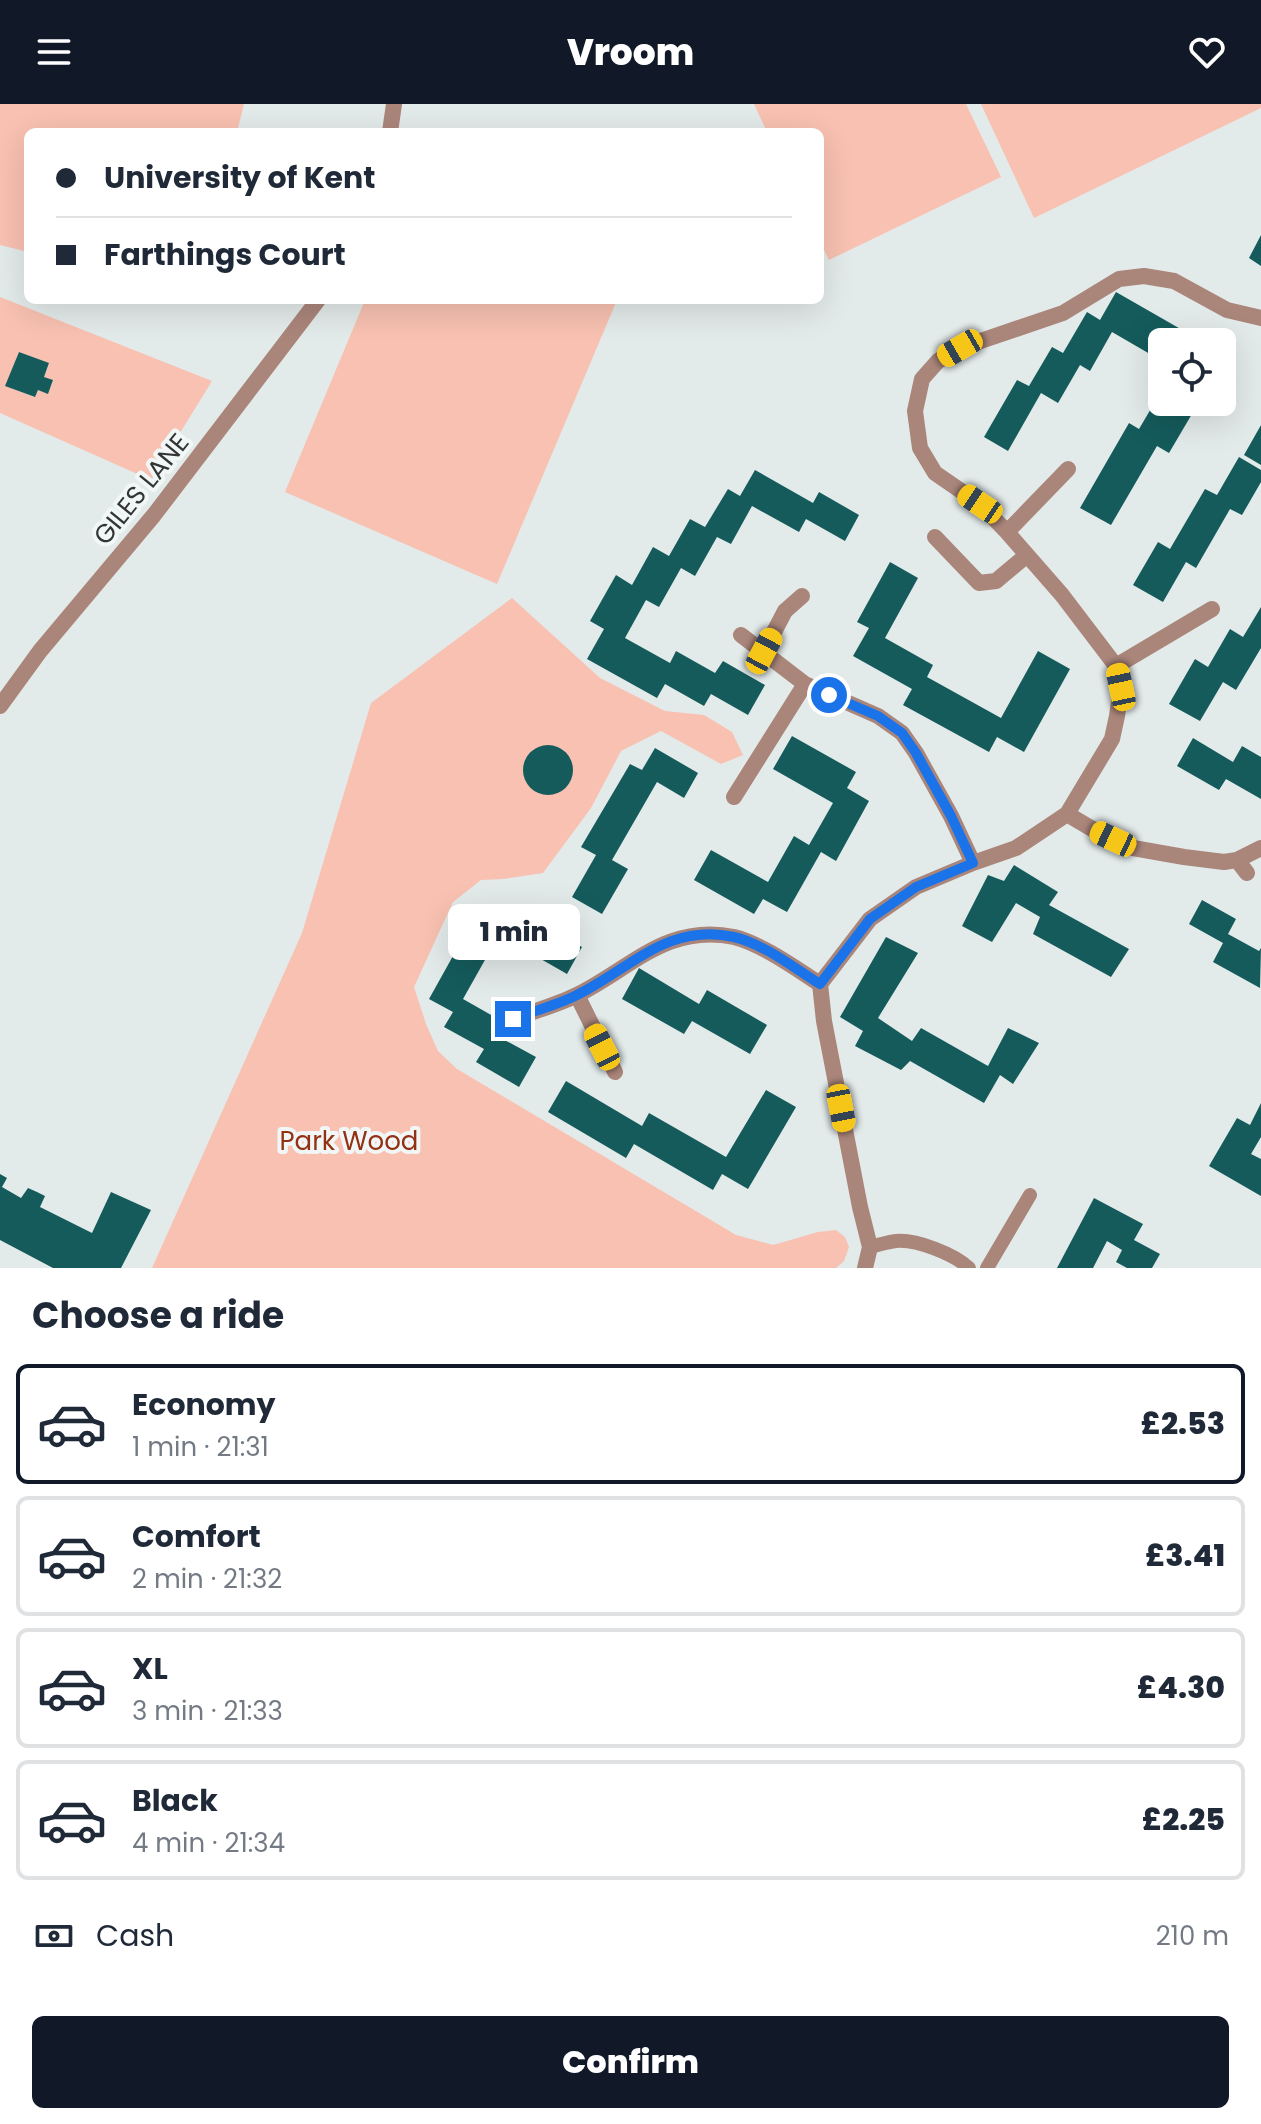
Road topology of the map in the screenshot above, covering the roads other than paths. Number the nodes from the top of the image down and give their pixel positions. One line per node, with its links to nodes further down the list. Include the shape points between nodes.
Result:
1 (394, 104): 2 (street)
2 (391, 128)
3 (315, 304): 15 (street, GILES LANE, via 154,515)
4 (1261, 318): 6 (street, via 1227,310 1174,281 1119,279 1063,313 986,338 938,361 922,379 915,411 920,448 935,473 980,504)
5 (1068, 469): 6 (street)
6 (1007, 532): 8 (street)
7 (935, 537): 8 (street, via 979,583 996,581)
8 (1027, 555): 13 (street)
9 (802, 596): 12 (street, via 785,611)
10 (1212, 609): 13 (street)
11 (741, 635): 12 (street)
12 (764, 651): 14 (street)
13 (1116, 666): 17 (street, via 1121,687 1112,739)
14 (805, 684): 16 (street); 19 (street, via 878,716 902,733)
15 (1, 700)
16 (734, 797)
17 (1067, 814): 18 (street, via 1133,848 1242,866); 19 (street, via 1016,848)
18 (1261, 848)
19 (973, 863): 20 (street, via 916,887 870,919)
20 (820, 984): 21 (street, via 735,937 701,934 644,953); 25 (street)
21 (577, 995): 22 (street); 23 (street)
22 (513, 1019)
23 (615, 1072)
24 (1030, 1195): 28 (lane)
25 (870, 1247): 26 (street); 27 (lane, via 899,1240 934,1248)
26 (865, 1268)
27 (969, 1268)
28 (987, 1268)

